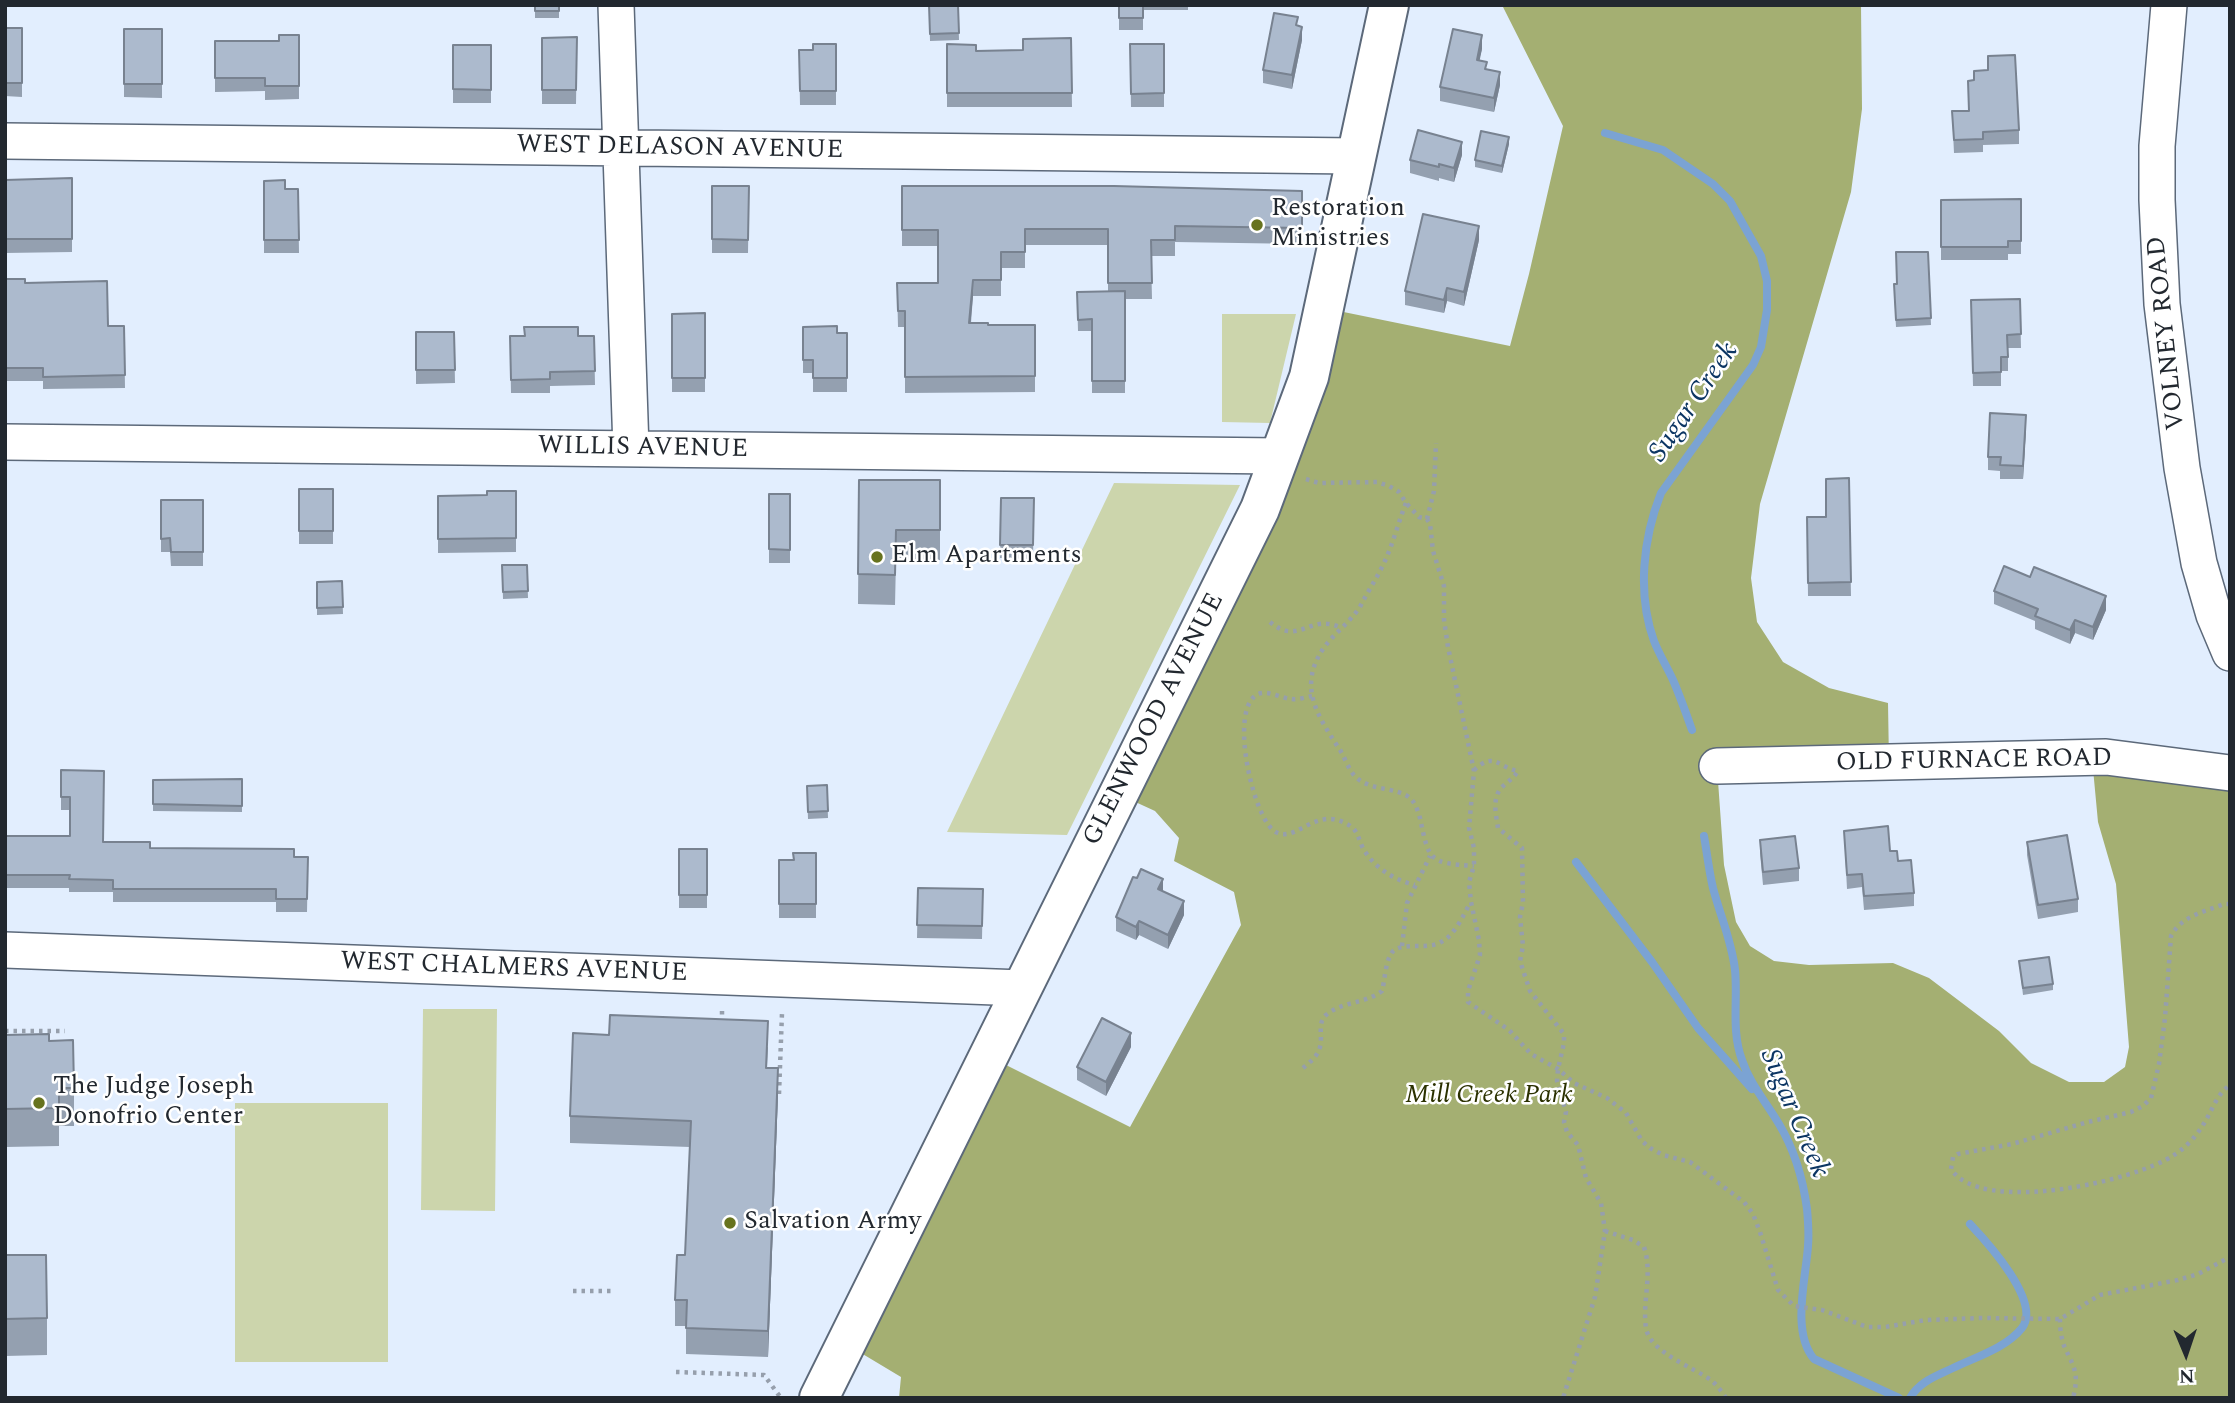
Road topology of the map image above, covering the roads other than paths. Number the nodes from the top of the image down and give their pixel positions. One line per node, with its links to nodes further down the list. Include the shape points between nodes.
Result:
1 (616, 5): 5 (street)
2 (1389, 5): 6 (main road, GLENWOOD AVENUE)
3 (2169, 5): 10 (street, VOLNEY ROAD, via 2157,146 2162,304 2199,564)
4 (5, 141): 5 (street, WEST DELASON AVENUE)
5 (621, 148): 6 (street, WEST DELASON AVENUE); 8 (street)
6 (1356, 156): 9 (main road, GLENWOOD AVENUE)
7 (5, 442): 8 (street, WILLIS AVENUE)
8 (631, 449): 9 (street, WILLIS AVENUE)
9 (1293, 467): 14 (main road, GLENWOOD AVENUE, via 1260,509)
10 (2230, 653)
11 (1717, 766): 12 (street, OLD FURNACE ROAD, via 2106,757)
12 (2230, 773)
13 (5, 950): 14 (street, WEST CHALMERS AVENUE)
14 (1022, 988): 15 (main road, GLENWOOD AVENUE)
15 (819, 1398)

